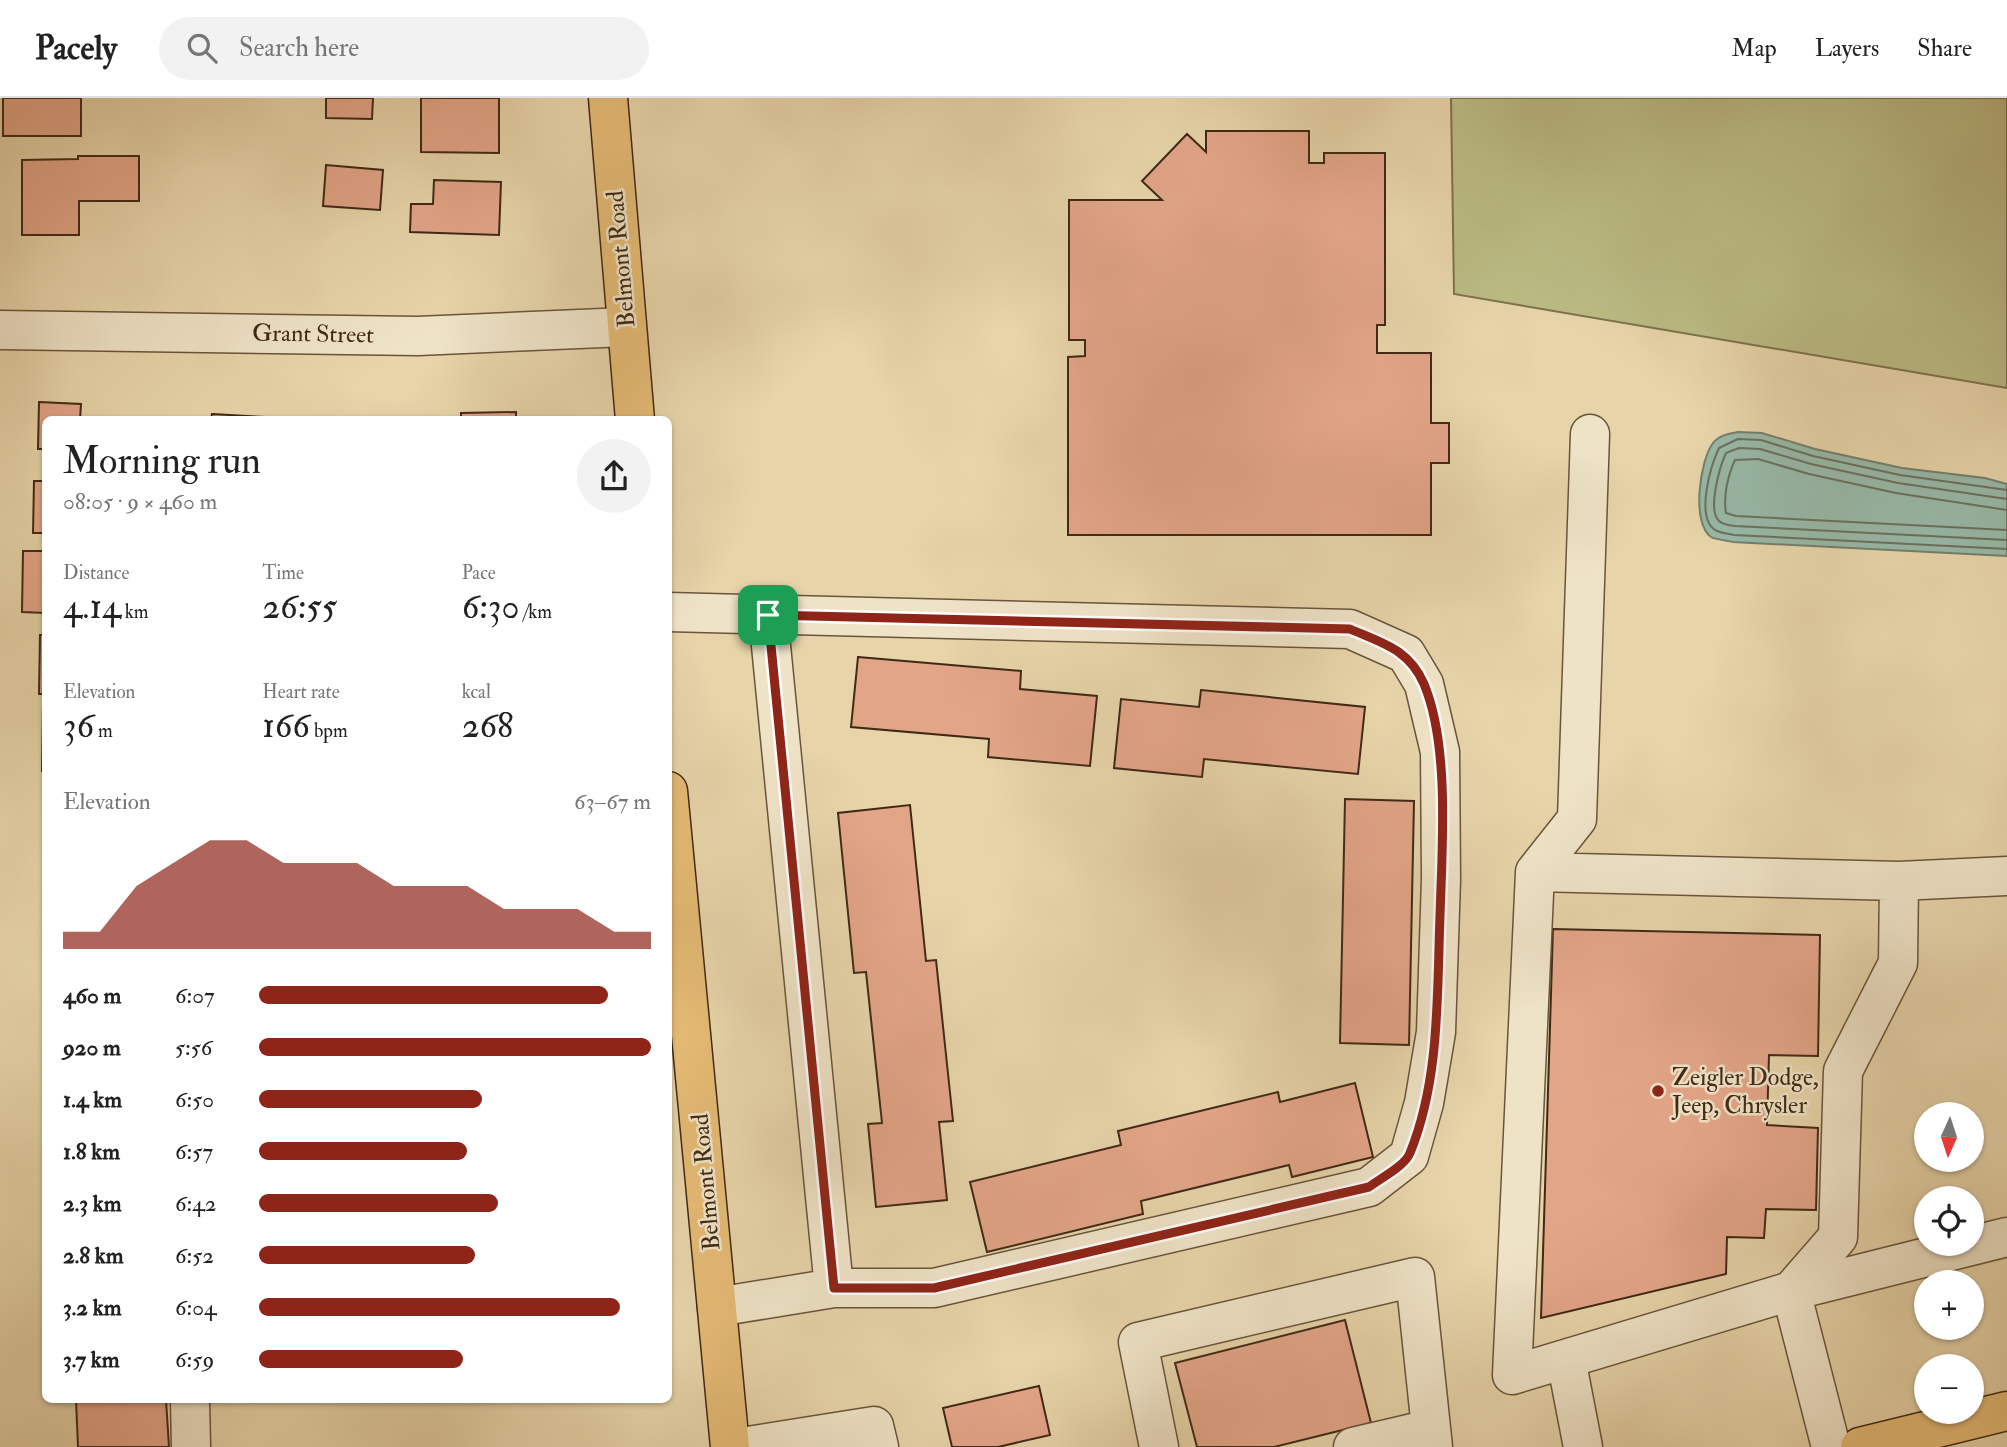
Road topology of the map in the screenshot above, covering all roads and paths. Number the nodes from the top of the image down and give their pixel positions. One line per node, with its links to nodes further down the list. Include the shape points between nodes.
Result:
1 (608, 98): 2 (main road, Belmont Road)
2 (626, 327): 3 (street, Grant Street, via 418,335); 4 (main road, Belmont Road)
3 (0, 330)
4 (635, 416)
5 (1590, 434): 9 (street, via 1577,819)
6 (672, 612): 7 (street)
7 (768, 615): 13 (street); 13 (street, via 1350,629 1406,654 1424,684 1440,752 1436,1032 1409,1156 1369,1187 934,1288)
8 (672, 833): 15 (main road, Belmont Road)
9 (1535, 872): 11 (street); 16 (street, via 1512,1376)
10 (2007, 876): 11 (street)
11 (1899, 881): 14 (street, via 1898,963 1843,1071 1838,1237)
12 (2007, 1237): 14 (street)
13 (834, 1288): 15 (street)
14 (1791, 1291): 16 (street); 27 (street)
15 (717, 1307): 21 (main road, Belmont Road)
16 (1566, 1359): 26 (street)
17 (190, 1403): 20 (street)
18 (2007, 1410): 28 (main road)
19 (1431, 1438): 24 (street, via 1415,1278 1138,1342); 25 (street)
20 (191, 1447)
21 (730, 1447)
22 (741, 1447): 23 (street, via 874,1426)
23 (879, 1447)
24 (1159, 1447)
25 (1353, 1447)
26 (1583, 1447)
27 (1831, 1447)
28 (1860, 1447)

